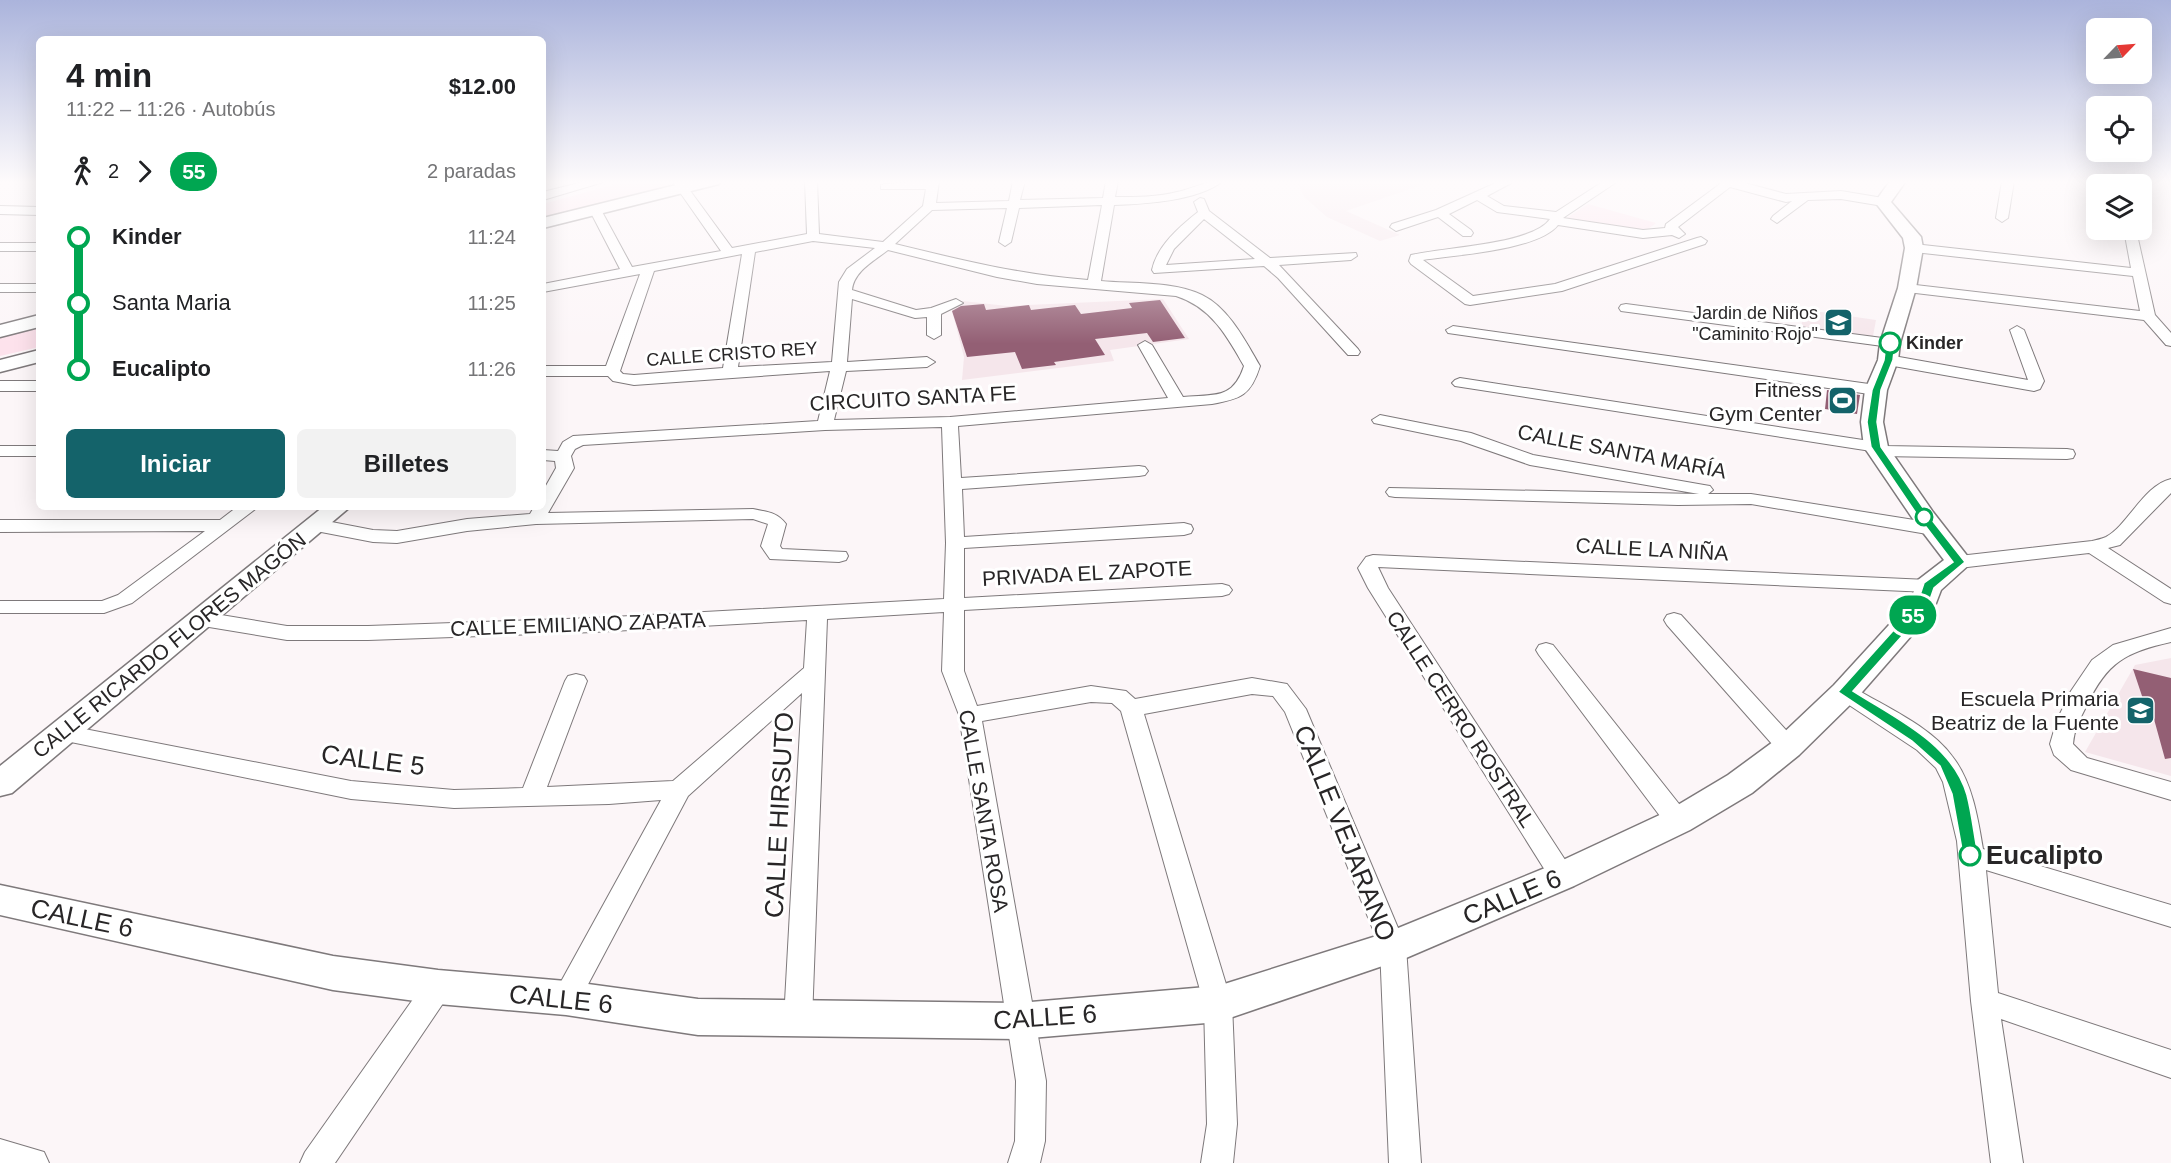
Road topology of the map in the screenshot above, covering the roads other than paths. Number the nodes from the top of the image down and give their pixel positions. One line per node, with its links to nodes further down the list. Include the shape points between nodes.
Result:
1 (609, 235): 23 (street)
2 (716, 235): 19 (street)
3 (898, 235): 14 (street)
4 (1007, 235): 13 (street)
5 (1103, 235): 25 (street)
6 (1182, 235): 21 (street, via 1170,248 1159,270)
7 (1232, 235): 21 (street)
8 (1531, 235): 9 (street, via 1416,261 1470,301 1557,288 1701,241)
9 (1686, 235)
10 (1911, 235): 17 (street)
11 (813, 237): 14 (street); 18 (street)
12 (2132, 240): 24 (street)
13 (1005, 242)
14 (886, 246): 25 (street, via 997,273); 30 (street, via 852,272)
15 (0, 247): 16 (street)
16 (36, 247)
17 (1914, 248): 24 (street); 29 (street)
18 (749, 250): 19 (street); 50 (street)
19 (729, 253): 22 (street)
20 (1351, 256): 21 (street)
21 (1268, 264): 42 (street, via 1283,275)
22 (648, 269): 23 (street); 48 (street)
23 (628, 273): 26 (street)
24 (2138, 273): 34 (street)
25 (1094, 285): 55 (street, CIRCUITO SANTA FE, via 1178,292 1196,298 1213,311 1241,346 1252,366 1246,386 1234,396)
26 (546, 287)
27 (0, 288): 28 (street)
28 (36, 288)
29 (1906, 288): 34 (street); 43 (street)
30 (844, 292): 33 (street, via 915,314); 47 (street)
31 (956, 303): 33 (street)
32 (1626, 308): 43 (street)
33 (934, 312): 39 (street)
34 (2148, 316): 40 (street)
35 (36, 322): 38 (street)
36 (1454, 330): 54 (street)
37 (2017, 330): 43 (street, via 2036,381 2034,386)
38 (0, 331)
39 (934, 335)
40 (2171, 342)
41 (1145, 345): 55 (street)
42 (1353, 352)
43 (1889, 352): 54 (street)
44 (36, 357): 46 (street)
45 (927, 362): 47 (street, CALLE CRISTO REY)
46 (0, 366)
47 (839, 366): 50 (street, CALLE CRISTO REY); 58 (street)
48 (612, 370): 49 (street, CALLE CRISTO REY); 50 (street, CALLE CRISTO REY, via 618,378 634,380)
49 (546, 371)
50 (730, 372)
51 (1460, 382): 59 (street)
52 (0, 386): 53 (street)
53 (36, 386)
54 (1876, 390): 59 (street, via 1872,422)
55 (1178, 401): 57 (street, CIRCUITO SANTA FE)
56 (1380, 420): 69 (street, CALLE SANTA MARÍA, via 1465,437 1530,460)
57 (950, 422): 58 (street, CIRCUITO SANTA FE); 66 (street, CALLE SANTA ROSA)
58 (825, 425): 64 (street, CIRCUITO SANTA FE, via 579,440)
59 (1878, 449): 62 (street); 79 (street)
60 (0, 451): 61 (street)
61 (36, 451)
62 (2067, 454)
63 (546, 455): 64 (street)
64 (563, 456): 70 (street, via 565,468)
65 (1139, 471): 66 (street)
66 (952, 484): 80 (street, CALLE SANTA ROSA)
67 (1395, 492): 69 (street, CALLE SANTA MARÍA)
68 (2167, 493): 81 (street, via 2114,541)
69 (1751, 499): 79 (street, CALLE SANTA MARÍA)
70 (546, 501)
71 (245, 510): 75 (street)
72 (334, 510): 76 (street, CALLE RICARDO FLORES MAGÓN)
73 (541, 510): 74 (street)
74 (536, 519): 76 (street, via 397,537); 82 (street, via 753,514 772,518 777,524 770,546 777,555)
75 (225, 525): 77 (street); 89 (street, via 147,585 104,607)
76 (316, 525): 91 (street, CALLE RICARDO FLORES MAGÓN)
77 (0, 526)
78 (1185, 529): 80 (street)
79 (1933, 529): 84 (street)
80 (955, 543): 88 (street, CALLE SANTA ROSA)
81 (2093, 547): 84 (street); 87 (street)
82 (839, 556)
83 (1373, 561): 85 (street, CALLE LA NIÑA); 108 (street, CALLE CERRO ROSTRAL, via 1368,568 1378,588)
84 (1959, 562): 85 (street, CALLE 6)
85 (1929, 586): 97 (street, CALLE 6, via 1923,605)
86 (1222, 590): 88 (street, PRIVADA EL ZAPOTE)
87 (2171, 598)
88 (955, 605): 90 (street, CALLE EMILIANO ZAPATA); 99 (street, CALLE SANTA ROSA, via 953,671)
89 (0, 607)
90 (817, 613): 91 (street, CALLE EMILIANO ZAPATA, via 594,625 310,633); 95 (street, CALLE HIRSUTO)
91 (203, 619): 100 (street, CALLE RICARDO FLORES MAGÓN)
92 (1674, 620): 101 (street)
93 (2171, 635): 104 (street, via 2110,654 2088,677 2061,736 2062,750 2079,764)
94 (1546, 650): 106 (street)
95 (814, 671): 103 (street); 116 (street, CALLE HIRSUTO)
96 (576, 681): 105 (street)
97 (1845, 692): 101 (street, CALLE 6); 107 (street, via 1916,738 1945,763 1960,794)
98 (1131, 708): 99 (street, via 1118,696 1091,694); 111 (street, CALLE VEJARANO, via 1252,686 1279,689 1295,709); 115 (street)
99 (970, 715): 117 (street, CALLE SANTA ROSA)
100 (64, 733): 102 (street, CALLE RICARDO FLORES MAGÓN); 105 (street, CALLE 5, via 351,790 454,799)
101 (1788, 747): 106 (street, CALLE 6, via 1740,784)
102 (0, 784)
103 (679, 790): 105 (street, CALLE 5); 113 (street)
104 (2171, 791)
105 (532, 796)
106 (1678, 821): 108 (street, CALLE 6)
107 (1970, 855): 110 (street); 114 (street)
108 (1562, 876): 111 (street, CALLE 6)
109 (0, 900): 112 (street, CALLE 6, via 333,973)
110 (2171, 916)
111 (1393, 947): 115 (street, CALLE 6); 124 (street, CALLE VEJARANO)
112 (438, 987): 113 (street, CALLE 6); 121 (street)
113 (566, 998): 116 (street, CALLE 6, via 698,1017)
114 (1985, 1001): 118 (street); 125 (street)
115 (1218, 1004): 117 (street, CALLE 6); 123 (street, via 1222,1124)
116 (798, 1020): 117 (street, CALLE 6)
117 (1019, 1021): 122 (street, CALLE SANTA ROSA, via 1031,1082 1030,1141)
118 (2171, 1064)
119 (0, 1155): 120 (street)
120 (33, 1163)
121 (316, 1163)
122 (1024, 1163)
123 (1217, 1163)
124 (1405, 1163)
125 (2007, 1163)

